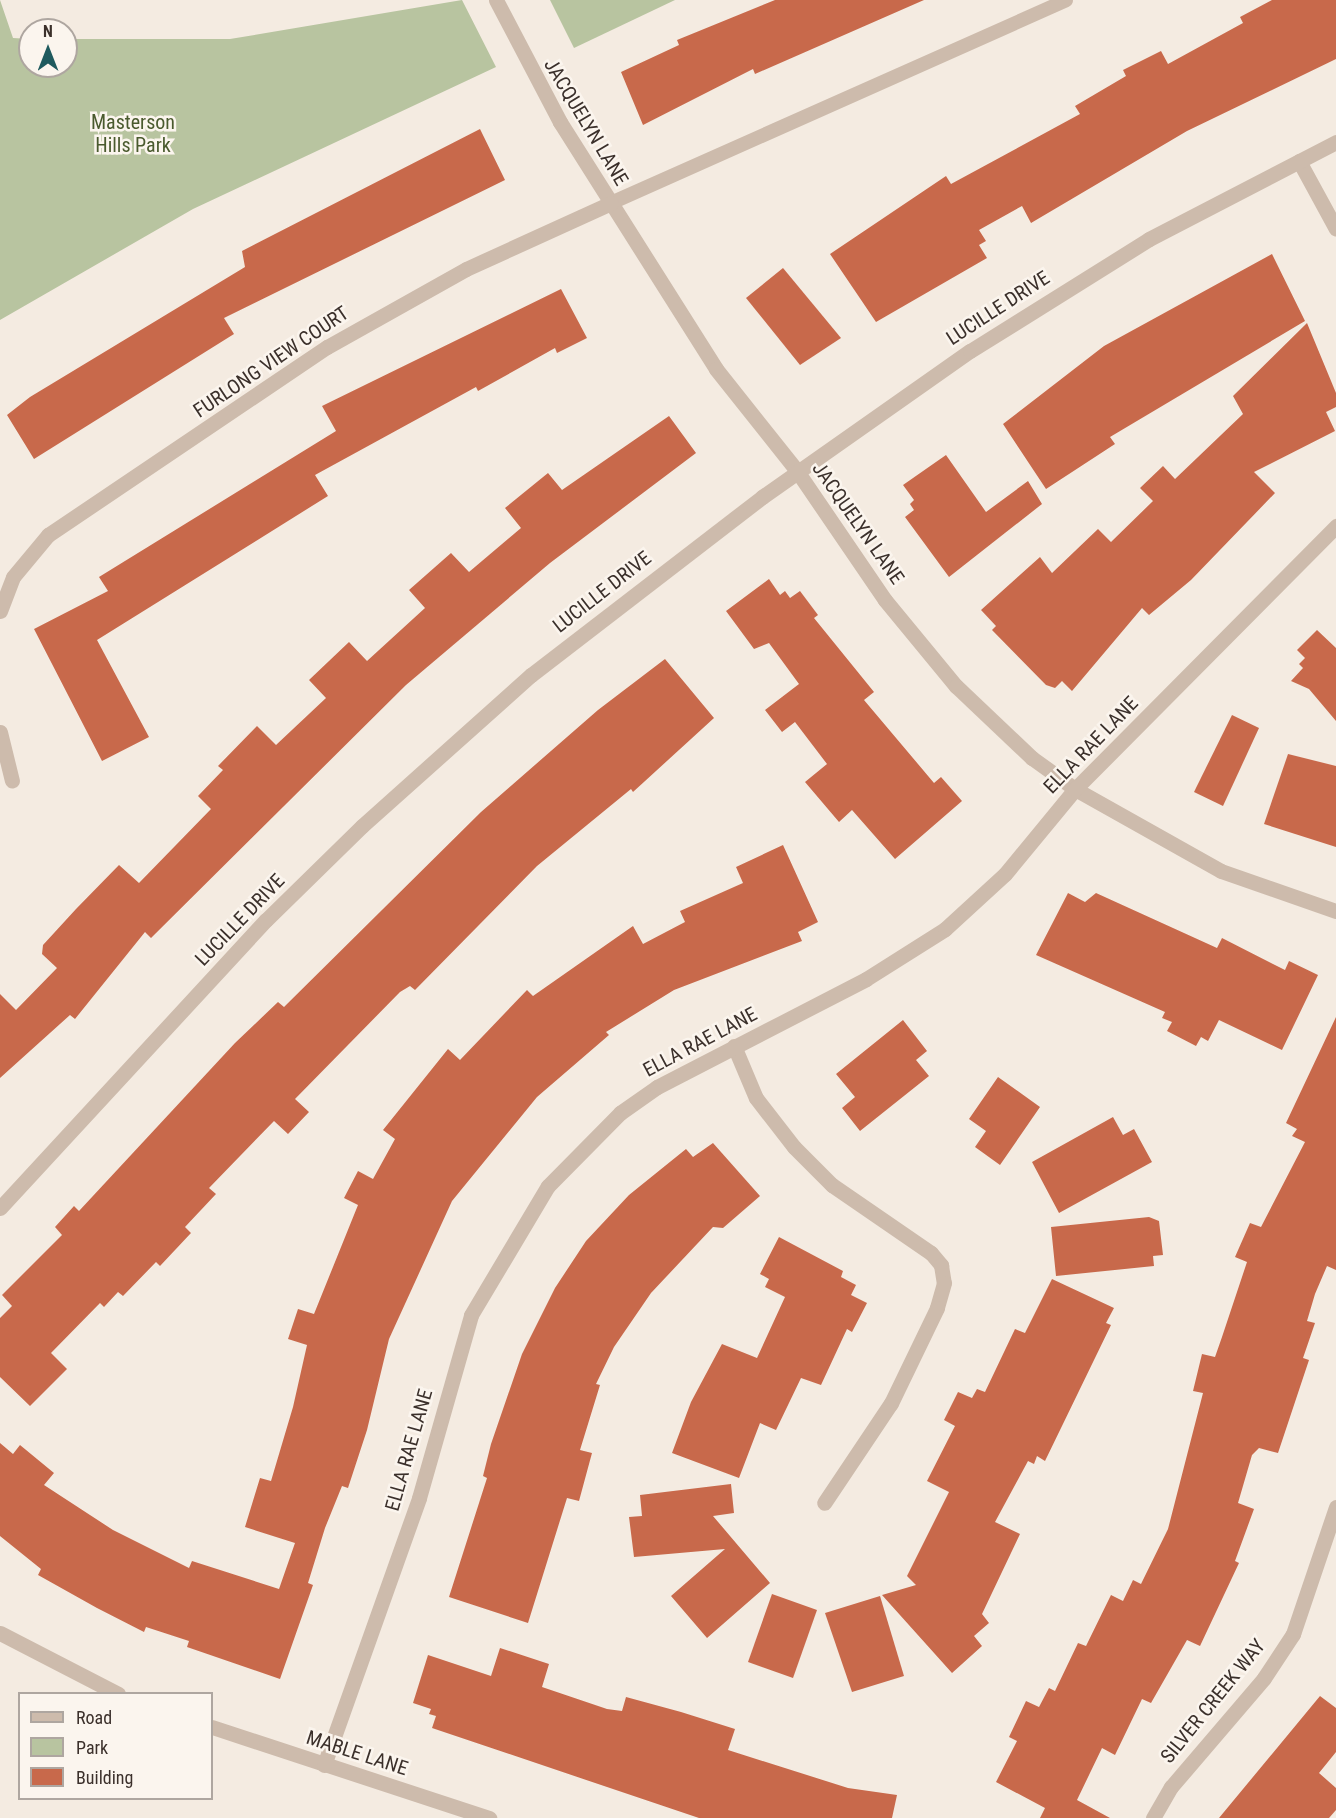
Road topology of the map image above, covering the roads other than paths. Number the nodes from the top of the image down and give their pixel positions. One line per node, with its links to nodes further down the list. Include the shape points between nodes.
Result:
1 (496, 0): 5 (street, JACQUELYN LANE, via 516,46)
2 (1066, 0): 5 (lane)
3 (1336, 142): 4 (street, LUCILLE DRIVE)
4 (1299, 161): 6 (street); 7 (street, LUCILLE DRIVE, via 1055,295)
5 (611, 203): 7 (street, JACQUELYN LANE, via 716,369); 9 (street, FURLONG VIEW COURT, via 434,285 327,347 48,535 13,577)
6 (1336, 229)
7 (797, 471): 12 (street, JACQUELYN LANE, via 846,545 934,660 992,722); 15 (street, LUCILLE DRIVE, via 531,675 362,826 266,920)
8 (1336, 526): 12 (street, ELLA RAE LANE)
9 (0, 611)
10 (0, 732): 11 (street)
11 (12, 781)
12 (1075, 789): 13 (street, JACQUELYN LANE, via 1221,871); 14 (street, ELLA RAE LANE, via 1005,874 945,929 866,979)
13 (1336, 911)
14 (734, 1046): 16 (street, via 756,1098 794,1147 832,1185 913,1239 941,1265 944,1283 937,1308 891,1403); 21 (street, ELLA RAE LANE, via 620,1113 548,1186 490,1276 471,1315 419,1498)
15 (0, 1208)
16 (824, 1503)
17 (1336, 1507): 23 (street, SILVER CREEK WAY, via 1293,1634 1264,1678 1171,1787)
18 (0, 1633): 19 (street)
19 (114, 1692)
20 (213, 1727): 21 (street, MABLE LANE)
21 (324, 1765): 22 (street, MABLE LANE)
22 (489, 1818)
23 (1153, 1818)

